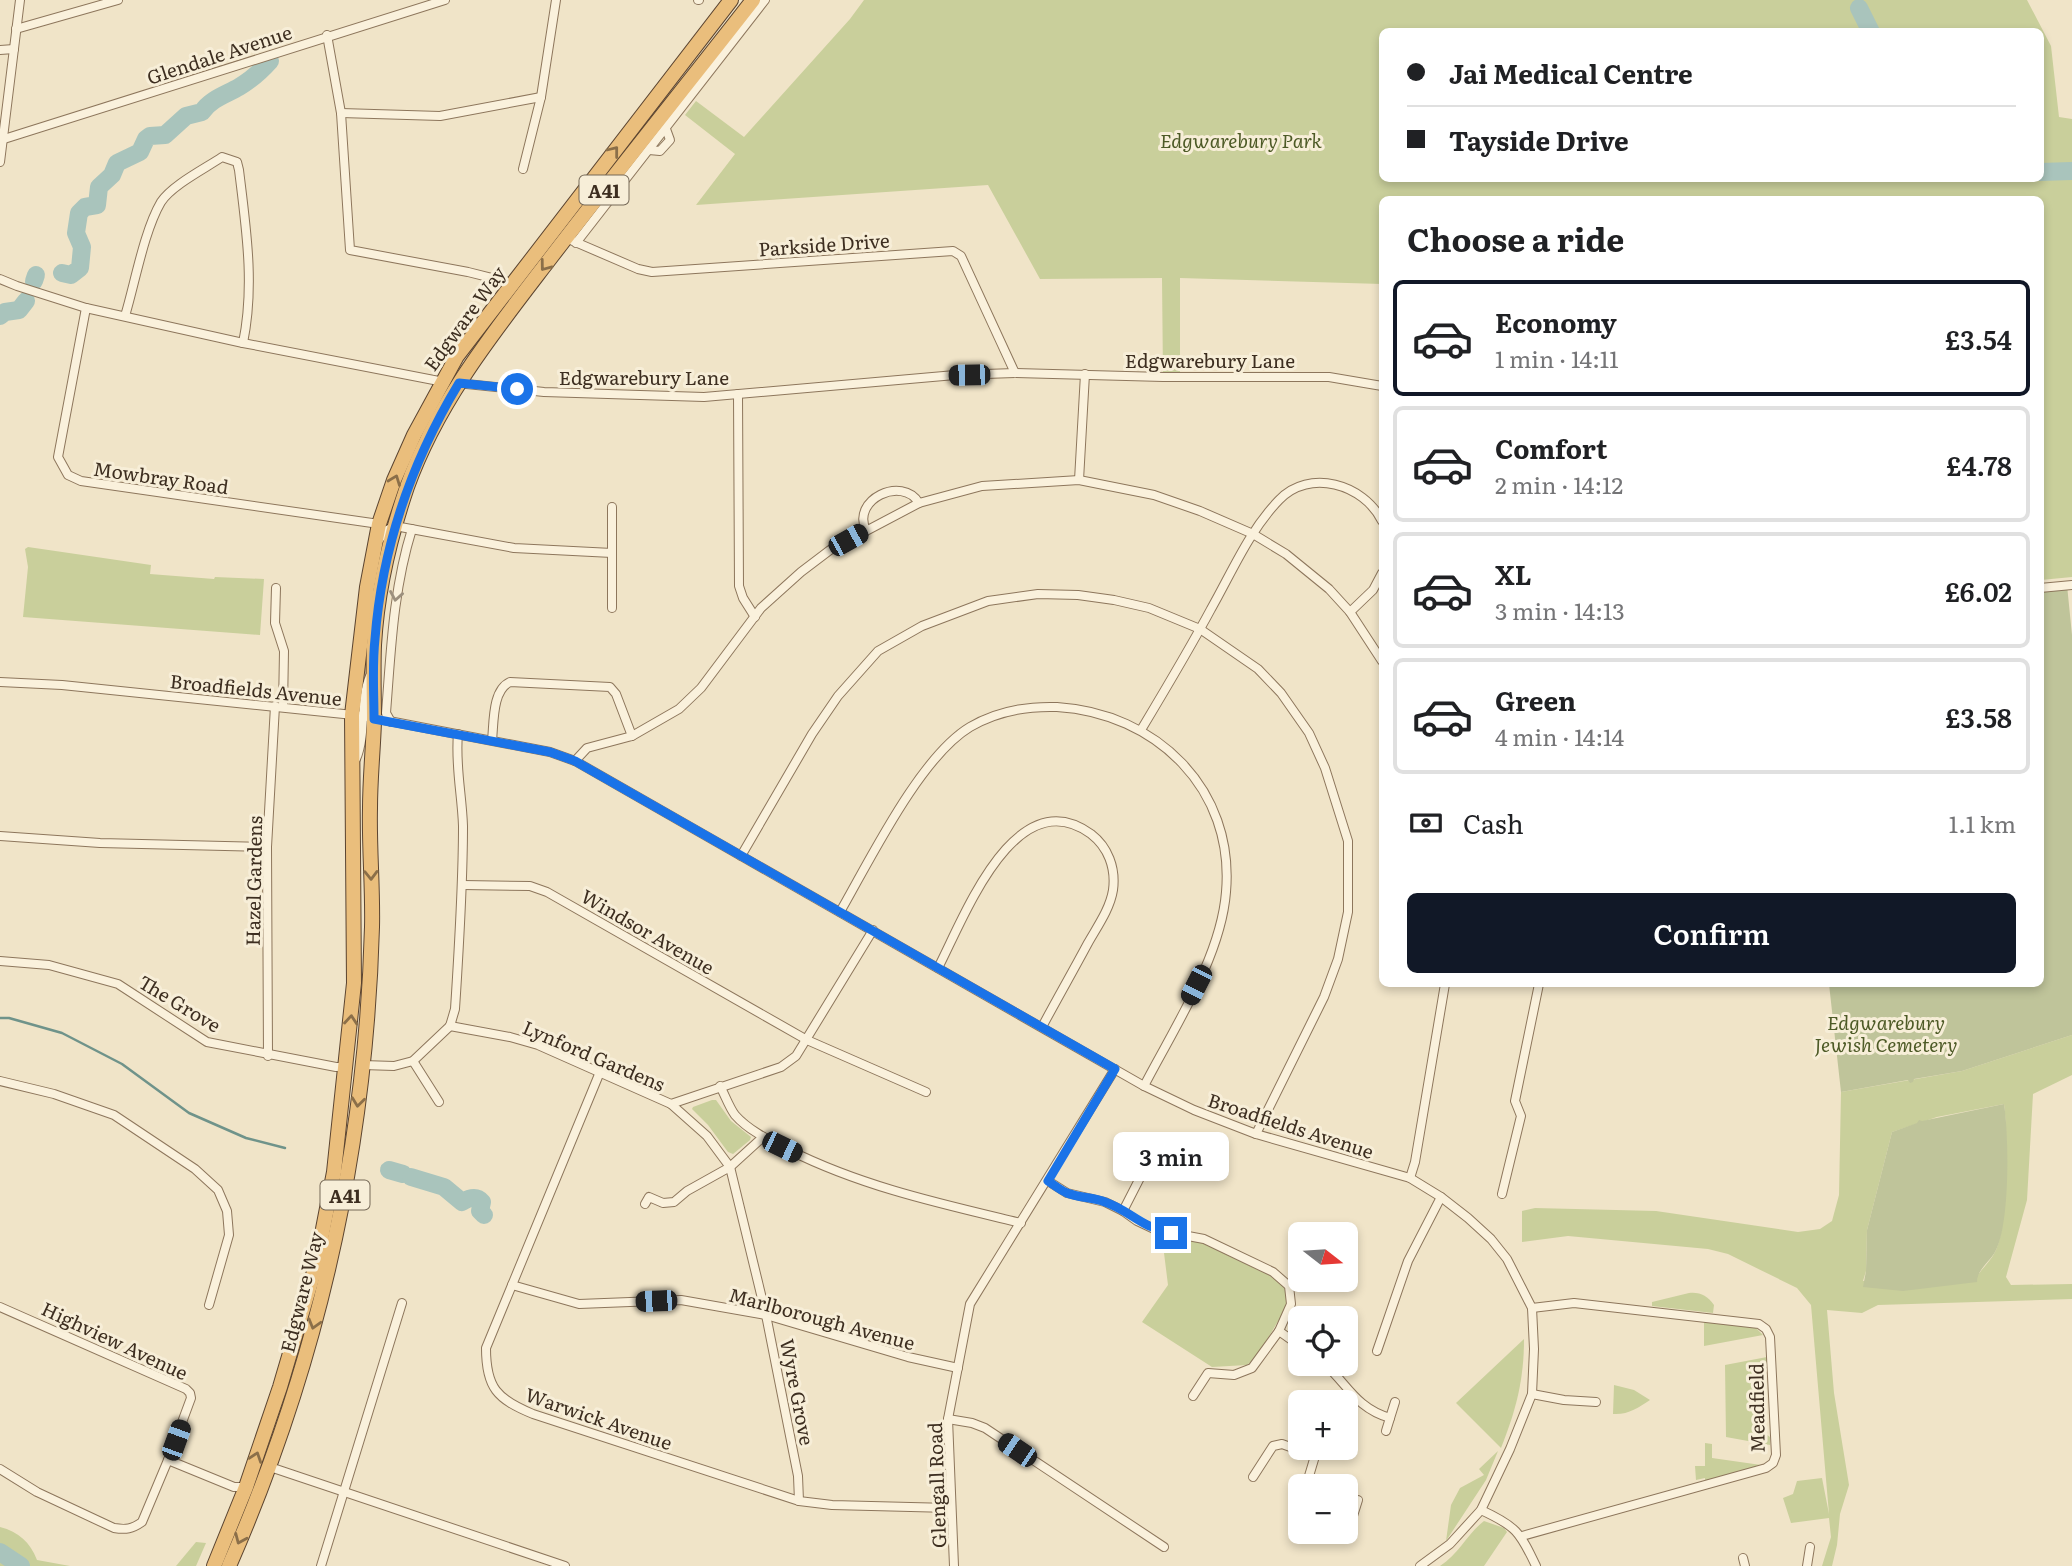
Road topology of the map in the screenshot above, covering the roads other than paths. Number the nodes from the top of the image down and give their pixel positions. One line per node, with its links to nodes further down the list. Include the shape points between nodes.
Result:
1 (20, 0): 8 (street)
2 (118, 0): 8 (street)
3 (445, 0): 9 (street, Glendale Avenue)
4 (556, 0): 12 (street)
5 (731, 0): 19 (highway, Edgware Way / A41, one-way to 5)
6 (753, 0): 17 (highway, Edgware Way / A41)
7 (765, 0): 17 (street, Edgware Way, via 677,112 666,129 670,140 660,151 649,150)
8 (16, 29): 10 (street)
9 (327, 36): 13 (street); 14 (street, Glendale Avenue)
10 (15, 49): 11 (street); 14 (street)
11 (0, 50)
12 (541, 97): 13 (street, via 440,116); 16 (street)
13 (341, 113): 19 (street, via 350,250)
14 (4, 139): 15 (street)
15 (0, 162)
16 (523, 170)
17 (571, 240): 23 (street, Parkside Drive, via 652,272 953,251 961,256); 26 (highway, Edgware Way / A41, one-way to 26)
18 (0, 279): 20 (street, Edgwarebury Lane)
19 (512, 283): 25 (highway, Edgware Way / A41)
20 (86, 308): 21 (street, Edgwarebury Lane); 33 (street, Mowbray Road, via 58,457 68,475 81,481)
21 (125, 316): 22 (street, Edgwarebury Lane); 22 (street, via 162,201 222,158 230,159 237,162 239,170 249,252 249,313)
22 (243, 343): 25 (street, Edgwarebury Lane)
23 (1015, 373): 24 (street, Edgwarebury Lane); 28 (street, Edgwarebury Lane)
24 (1085, 374): 27 (street, Edgwarebury Lane, via 1329,377); 29 (street)
25 (441, 382): 26 (street, Edgwarebury Lane); 33 (highway, Edgware Way / A41, one-way to 25, via 394,480)
26 (459, 383): 28 (street, Edgwarebury Lane, via 544,392); 34 (highway, Edgware Way / A41, via 428,438)
27 (1379, 385)
28 (738, 394): 46 (street, via 738,573 743,598)
29 (1079, 480): 30 (street, via 982,486); 37 (street, via 1154,495)
30 (919, 503): 36 (street); 36 (street, via 902,491 879,495 864,513)
31 (612, 507): 39 (street)
32 (1379, 517): 37 (street, via 1349,488 1311,483 1280,499)
33 (379, 524): 38 (highway, Edgware Way / A41)
34 (395, 526): 35 (street); 38 (street); 51 (highway, Edgware Way / A41, via 379,598)
35 (412, 529): 39 (street, via 514,548); 52 (street, one-way to 52, via 392,622 386,713)
36 (866, 530): 46 (street, via 801,572)
37 (1253, 534): 45 (street, via 1286,554); 47 (street)
38 (374, 545): 51 (highway, Edgware Way / A41)
39 (612, 554): 44 (street)
40 (1379, 579): 45 (street)
41 (2072, 585): 43 (street)
42 (276, 588): 50 (street, Hazel Gardens, via 275,623 284,651)
43 (2044, 588)
44 (612, 608)
45 (1350, 612): 48 (street)
46 (755, 617): 55 (street, via 691,699)
47 (1200, 629): 53 (street); 60 (street, via 1126,603 1038,594 988,601 922,626 878,652 838,696); 83 (street, via 1258,669 1309,733 1348,841 1348,912 1338,959 1324,997)
48 (1379, 656)
49 (0, 682): 50 (street, Broadfields Avenue)
50 (279, 706): 51 (street, Broadfields Avenue); 59 (street, Hazel Gardens)
51 (363, 717): 52 (street, Broadfields Avenue); 73 (highway, Edgware Way / A41, one-way to 73, via 372,926); 74 (highway, Edgware Way / A41, one-way to 51, via 354,983 353,768)
52 (391, 722): 54 (street, Broadfields Avenue)
53 (1141, 730): 62 (street, via 1109,716 1041,706 1002,712 969,727 936,757 906,798); 79 (street, via 1175,755 1197,780 1215,814 1225,849 1227,890 1222,924 1207,963)
54 (458, 734): 56 (street, Broadfields Avenue); 61 (street)
55 (632, 736): 56 (street, via 610,687 510,682 499,694); 57 (street, via 587,748)
56 (492, 740): 57 (street, Broadfields Avenue)
57 (575, 761): 60 (street, Broadfields Avenue)
58 (0, 836): 59 (street)
59 (268, 847): 71 (street, Hazel Gardens)
60 (741, 856): 62 (street, Broadfields Avenue)
61 (463, 885): 68 (street); 70 (street, Windsor Avenue, via 530,886 547,892)
62 (840, 912): 63 (street, Broadfields Avenue)
63 (873, 930): 65 (street, Broadfields Avenue); 70 (street, Lynford Gardens)
64 (0, 961): 71 (street, The Grove, via 49,965 118,984 207,1042)
65 (938, 968): 69 (street, Broadfields Avenue); 69 (street, via 1006,846 1041,822 1058,821 1088,832 1109,855 1113,890)
66 (1444, 987): 87 (street)
67 (1538, 987): 89 (street, via 1516,1101 1521,1116)
68 (450, 1026): 72 (street); 76 (street, Lynford Gardens, via 538,1045)
69 (1042, 1027): 75 (street, Broadfields Avenue)
70 (807, 1040): 78 (street, Lynford Gardens, via 781,1067); 80 (street, Windsor Avenue)
71 (268, 1056): 74 (street, The Grove)
72 (414, 1061): 73 (street); 81 (street)
73 (363, 1065): 116 (highway, Edgware Way / A41, one-way to 116, via 350,1170 329,1270)
74 (346, 1067): 119 (highway, Edgware Way / A41, one-way to 74, via 316,1265 334,1172)
75 (1115, 1069): 79 (street, Broadfields Avenue); 88 (street, Glengall Road)
76 (600, 1072): 82 (street, Lynford Gardens); 94 (street, Warwick Avenue)
77 (0, 1081): 96 (street, via 114,1115 195,1169 218,1190 228,1211 229,1235)
78 (720, 1086): 82 (street, Lynford Gardens); 84 (street, via 735,1115)
79 (1144, 1086): 83 (street, Broadfields Avenue)
80 (926, 1092)
81 (439, 1102)
82 (671, 1104): 85 (street, via 708,1136)
83 (1256, 1133): 87 (street, Broadfields Avenue)
84 (763, 1137): 85 (street); 93 (street, via 841,1174)
85 (730, 1167): 91 (street, via 674,1202 649,1197); 99 (street, Wyre Grove)
86 (1145, 1168): 92 (street)
87 (1410, 1178): 90 (street, Broadfields Avenue)
88 (1048, 1181): 92 (street, via 1066,1193); 93 (street, Glengall Road)
89 (1502, 1194)
90 (1441, 1197): 98 (street, Broadfields Avenue, via 1484,1232 1507,1259); 102 (street, via 1408,1261)
91 (645, 1204)
92 (1123, 1210): 100 (street, via 1156,1230 1204,1238 1273,1272 1289,1286 1291,1294)
93 (1021, 1223): 103 (street, Glengall Road, via 970,1304)
94 (512, 1285): 99 (street, Marlborough Avenue, via 579,1304 681,1300); 121 (street, Warwick Avenue, via 486,1348 486,1370 496,1392 512,1405)
95 (402, 1303): 120 (street)
96 (209, 1305)
97 (0, 1307): 115 (street, Highview Avenue, via 190,1393)
98 (1532, 1308): 106 (street); 124 (street, Meadfield, via 1574,1303 1759,1324 1770,1337 1776,1455 1766,1468)
99 (766, 1315): 103 (street, Marlborough Avenue); 121 (street, Wyre Grove)
100 (1279, 1331): 101 (street); 107 (street, via 1252,1368 1234,1375 1208,1373)
101 (1288, 1337)
102 (1377, 1351)
103 (958, 1368): 112 (street, Glengall Road)
104 (1335, 1376): 105 (street)
105 (1347, 1390)
106 (1532, 1394): 110 (street); 123 (street)
107 (1193, 1396)
108 (1358, 1402): 111 (street)
109 (1395, 1402): 111 (street)
110 (1596, 1402)
111 (1390, 1418): 113 (street)
112 (948, 1419): 122 (street, Glengall Road); 125 (street, via 985,1429)
113 (1386, 1431)
114 (1288, 1446): 118 (street, via 1273,1446)
115 (168, 1460): 117 (street, via 142,1522 127,1530 37,1492); 119 (street, via 234,1487)
116 (271, 1467): 120 (street); 128 (highway, Edgware Way / A41, one-way to 128)
117 (0, 1469)
118 (1253, 1477)
119 (246, 1487): 127 (highway, Edgware Way / A41)
120 (344, 1492): 129 (street); 130 (street)
121 (799, 1501): 122 (street, Warwick Avenue)
122 (950, 1508): 131 (street, Glengall Road)
123 (1481, 1510): 124 (street, via 1507,1522); 132 (street, via 1450,1544)
124 (1522, 1536): 133 (street)
125 (1164, 1547)
126 (1810, 1547): 134 (street)
127 (214, 1566)
128 (229, 1566)
129 (321, 1566)
130 (565, 1566)
131 (954, 1566)
132 (1420, 1566)
133 (1536, 1566)
134 (1807, 1566)

